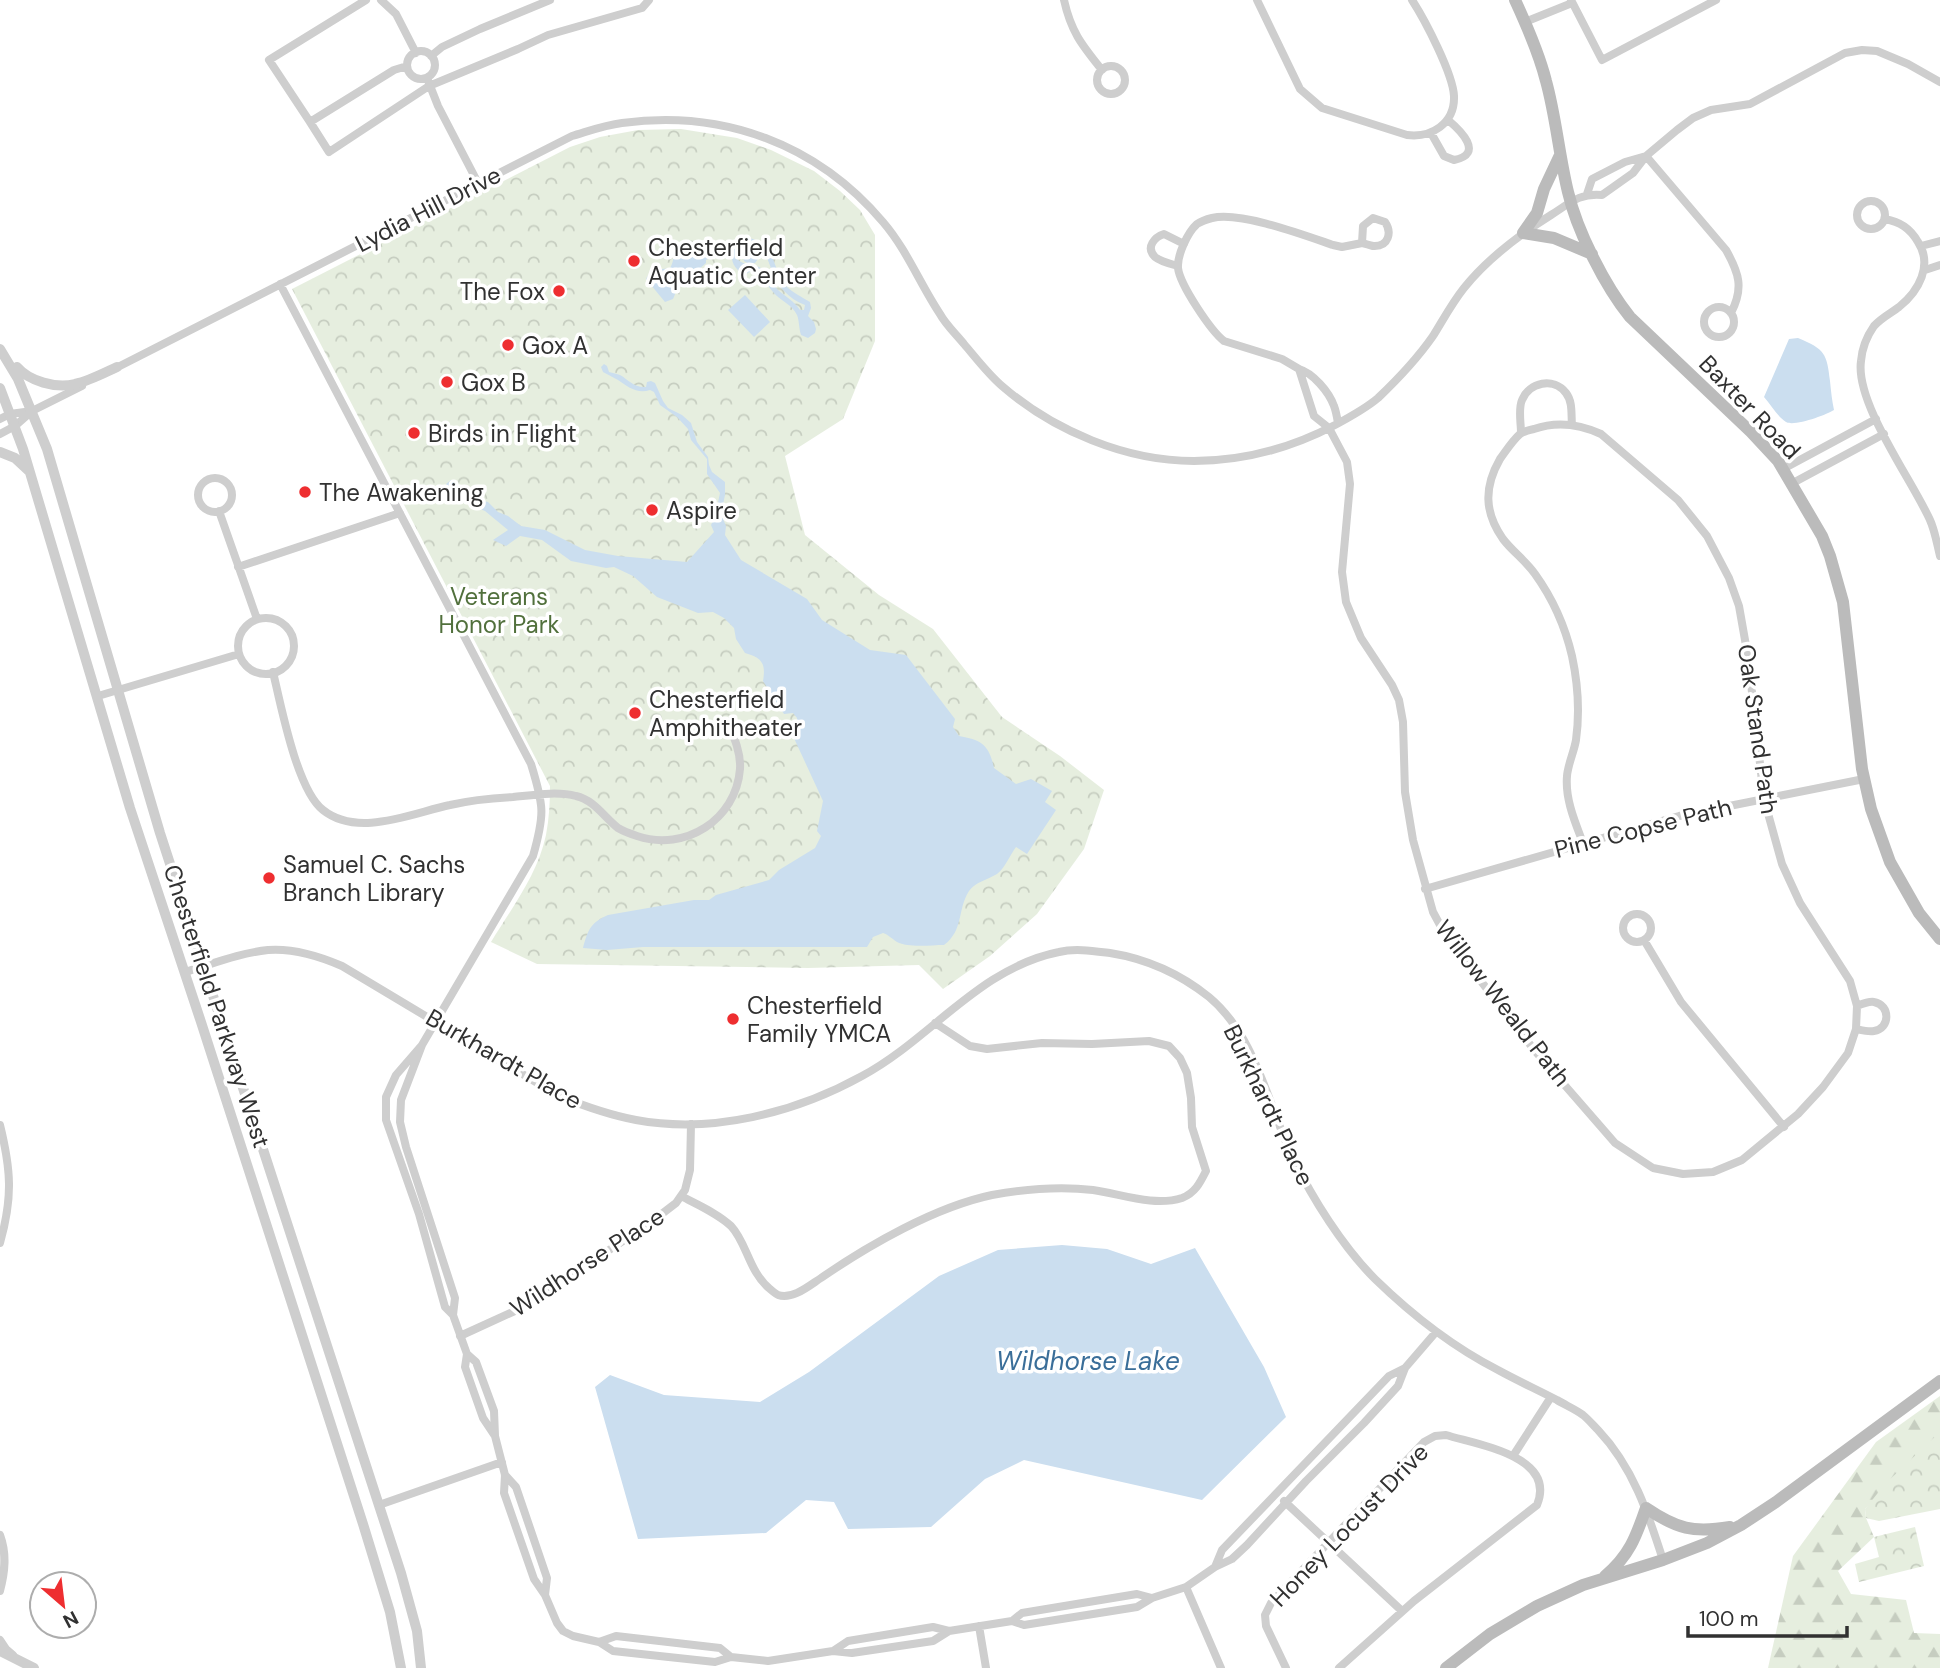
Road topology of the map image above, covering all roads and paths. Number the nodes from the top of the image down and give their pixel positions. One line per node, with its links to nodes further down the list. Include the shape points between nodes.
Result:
1 (366, 0): 19 (street, via 269,61)
2 (381, 0): 12 (street, via 396,14)
3 (551, 0): 13 (street, via 480,29)
4 (649, 0): 16 (street, via 642,8 548,34)
5 (1065, 0): 15 (street, via 1079,42)
6 (1257, 0): 20 (street, via 1300,89 1322,108 1406,135)
7 (1412, 0): 18 (street, via 1452,83)
8 (1516, 0): 11 (main road, Baxter Road)
9 (1716, 0): 10 (street, via 1602,60)
10 (1572, 2): 11 (street)
11 (1525, 22): 21 (main road, Baxter Road, via 1546,82)
12 (415, 53): 13 (street); 14 (street)
13 (431, 56): 16 (street, via 435,68)
14 (407, 66): 16 (street, via 414,77); 19 (street)
15 (1102, 69)
16 (428, 82): 19 (street, via 329,152); 23 (street)
17 (1940, 82): 22 (street, via 1877,51 1845,54 1750,104 1693,118)
18 (1448, 120): 20 (street); 20 (street, via 1468,143 1463,156 1454,160 1444,156)
19 (310, 122)
20 (1431, 133)
21 (1560, 155): 25 (main road, Baxter Road); 27 (main road, via 1537,213)
22 (1646, 156): 24 (street, via 1633,173 1602,195); 24 (street, via 1592,179); 37 (street, via 1735,266 1740,281)
23 (478, 183): 36 (street, Lydia Hill Drive); 48 (street, Lydia Hill Drive, via 572,136 618,124 691,121 737,127 807,156 864,200 904,248 940,315 978,360 1001,385 1065,428 1121,450 1194,461 1261,454)
24 (1587, 194): 25 (street, Lydia Hill Drive)
25 (1571, 203): 27 (street, Lydia Hill Drive); 32 (main road, Baxter Road)
26 (1885, 219): 31 (street, via 1912,232)
27 (1523, 233): 32 (main road, via 1554,238); 45 (street, Lydia Hill Drive, via 1464,287 1416,359 1395,381)
28 (1940, 241): 31 (street)
29 (1362, 243): 30 (street, via 1342,247 1259,221 1222,216 1198,224)
30 (1184, 244): 34 (street); 34 (street, via 1164,234 1152,244 1157,259)
31 (1921, 246): 35 (street)
32 (1592, 254): 53 (main road, Baxter Road, via 1630,317 1751,432)
33 (1940, 265): 35 (street)
34 (1178, 266): 40 (street, via 1180,277 1216,335)
35 (1925, 270): 44 (street, via 1913,292 1873,327 1864,345 1860,375)
36 (281, 284): 39 (street, Lydia Hill Drive); 57 (street)
37 (1731, 313)
38 (0, 349): 39 (street, via 24,375 51,385 74,385); 42 (street, Chesterfield Parkway West)
39 (117, 368): 42 (street, Lydia Hill Drive)
40 (1299, 369): 45 (street, via 1312,376 1330,397); 48 (street, Willow Weald Path, via 1314,416)
41 (0, 388): 43 (street, Chesterfield Parkway West)
42 (32, 411): 43 (street); 47 (street); 63 (street, Chesterfield Parkway West)
43 (5, 416): 47 (street, Chesterfield Parkway West)
44 (1876, 419): 51 (street); 53 (street)
45 (1338, 423): 48 (street, Lydia Hill Drive)
46 (1572, 425): 49 (street, Oak Stand Path, via 1548,424); 49 (street, via 1567,394 1561,387 1540,383 1522,398); 68 (street, Oak Stand Path, via 1601,434 1678,500 1707,536 1729,578 1748,657)
47 (15, 426): 50 (street); 54 (street, Chesterfield Parkway West)
48 (1329, 428): 70 (street, Willow Weald Path, via 1347,462 1350,484 1342,572 1346,602 1361,638 1399,700 1405,792)
49 (1521, 433): 69 (street, via 1493,472 1489,508 1503,539 1534,572 1564,626 1578,687 1568,799)
50 (0, 434)
51 (1884, 434): 55 (street); 58 (street, via 1931,521)
52 (0, 452): 54 (street, via 15,458)
53 (1783, 469): 55 (main road, Baxter Road)
54 (30, 473): 64 (street, Chesterfield Parkway West)
55 (1791, 484): 66 (main road, Baxter Road, via 1822,536 1843,602)
56 (219, 512): 56 (street, via 230,504 232,491 224,480 211,478 201,486 199,499 206,510); 59 (street)
57 (400, 513): 59 (street); 67 (street, via 531,764)
58 (1940, 556)
59 (238, 567): 60 (street)
60 (257, 620): 61 (street, via 243,629); 62 (street, via 276,620 293,640 291,659)
61 (239, 654): 62 (street, via 250,669); 63 (street)
62 (274, 673): 67 (street, via 306,788 323,810 338,819 353,823 399,819 488,798)
63 (118, 690): 64 (street); 73 (street, Chesterfield Parkway West)
64 (98, 696): 74 (street, Chesterfield Parkway West)
65 (728, 723): 67 (street, via 740,766 738,785 719,818 701,831 680,839 638,837 620,829 580,796)
66 (1864, 779): 68 (street, Pine Copse Path); 71 (main road, Baxter Road, via 1890,862)
67 (541, 795): 76 (street, via 542,825 533,856)
68 (1764, 799): 69 (street, Pine Copse Path, via 1679,816); 75 (street, Oak Stand Path, via 1782,864 1800,903 1850,981)
69 (1583, 843): 70 (street, Pine Copse Path)
70 (1425, 889): 82 (street, Willow Weald Path, via 1446,936 1535,1051 1615,1143 1653,1168 1683,1174 1713,1172 1742,1160)
71 (1940, 939)
72 (1644, 940): 82 (street, via 1681,1002)
73 (205, 966): 74 (street, Burkhardt Place); 76 (street, Burkhardt Place, via 270,950 301,952 342,966); 96 (street, Chesterfield Parkway West)
74 (185, 972): 98 (street, Chesterfield Parkway West)
75 (1857, 1006): 78 (street, Oak Stand Path); 78 (street, via 1878,1003 1887,1019 1878,1030)
76 (436, 1021): 79 (street); 80 (street, Burkhardt Place, via 559,1096 637,1120)
77 (935, 1023): 80 (street, Burkhardt Place, via 901,1052 823,1096 739,1119); 83 (street, via 970,1046 987,1049 1149,1041 1169,1046 1187,1073 1192,1127 1206,1171 1195,1190 1174,1200 1052,1188 993,1195 955,1206 901,1231 787,1296 763,1283 732,1227); 86 (street, Burkhardt Place, via 981,986 1019,964 1060,951 1135,957 1177,974 1212,999 1242,1037 1293,1158 1339,1235 1373,1276)
78 (1856, 1029): 82 (street, Oak Stand Path, via 1837,1070)
79 (422, 1045): 85 (street, via 401,1100 400,1122 455,1298); 85 (street, via 396,1075 386,1097 386,1120 445,1307)
80 (691, 1124): 83 (street, Wildhorse Place, via 690,1170)
81 (0, 1125): 84 (street, via 10,1195)
82 (1784, 1127)
83 (681, 1195): 87 (street, Wildhorse Place, via 646,1226 517,1310)
84 (0, 1242)
85 (453, 1315): 87 (street)
86 (1436, 1332): 88 (street); 90 (street, Burkhardt Place, via 1496,1370)
87 (460, 1336): 92 (street, via 467,1354 464,1367)
88 (1405, 1368): 94 (street, via 1389,1376); 95 (street, via 1398,1386)
89 (1940, 1381): 99 (main road)
90 (1551, 1397): 91 (street); 97 (street, Burkhardt Place, via 1583,1414 1609,1442)
91 (1513, 1456): 101 (street, Honey Locust Drive, via 1446,1435 1435,1436); 108 (street, via 1536,1472 1541,1485 1537,1505)
92 (502, 1462): 93 (street); 96 (street)
93 (505, 1475): 107 (street, via 504,1493 534,1578); 107 (street, via 516,1488 547,1577)
94 (1276, 1493): 95 (street); 103 (street, via 1222,1550)
95 (1286, 1502): 101 (street); 103 (street, via 1232,1559)
96 (379, 1505): 98 (street); 120 (street, Chesterfield Parkway West, via 417,1632)
97 (1646, 1508): 99 (main road, via 1685,1529); 102 (street, Burkhardt Place); 104 (main road, via 1628,1552)
98 (359, 1511): 119 (street, Chesterfield Parkway West, via 390,1612)
99 (1741, 1525): 102 (main road)
100 (0, 1535): 106 (street, via 5,1563)
101 (1330, 1542): 108 (street); 123 (street, Honey Locust Drive, via 1265,1615)
102 (1663, 1560): 104 (main road)
103 (1215, 1567): 105 (street)
104 (1599, 1580): 125 (main road, via 1537,1606)
105 (1186, 1587): 109 (street, via 1137,1607 1024,1625 1012,1621); 122 (street)
106 (0, 1591)
107 (545, 1595): 112 (street, via 563,1632)
108 (1402, 1611): 124 (street)
109 (979, 1626): 110 (street); 121 (street)
110 (949, 1631): 114 (street, via 933,1641 852,1654); 114 (street, via 933,1627 848,1642)
111 (0, 1640): 116 (street)
112 (599, 1642): 115 (street, via 613,1651 715,1662); 115 (street, via 616,1636 720,1648)
113 (0, 1651): 116 (street)
114 (833, 1651): 117 (street)
115 (731, 1657): 117 (street)
116 (20, 1661): 118 (street)
117 (767, 1664)
118 (34, 1668)
119 (401, 1668)
120 (421, 1668)
121 (986, 1668)
122 (1221, 1668)
123 (1286, 1668)
124 (1339, 1668)
125 (1446, 1668)

